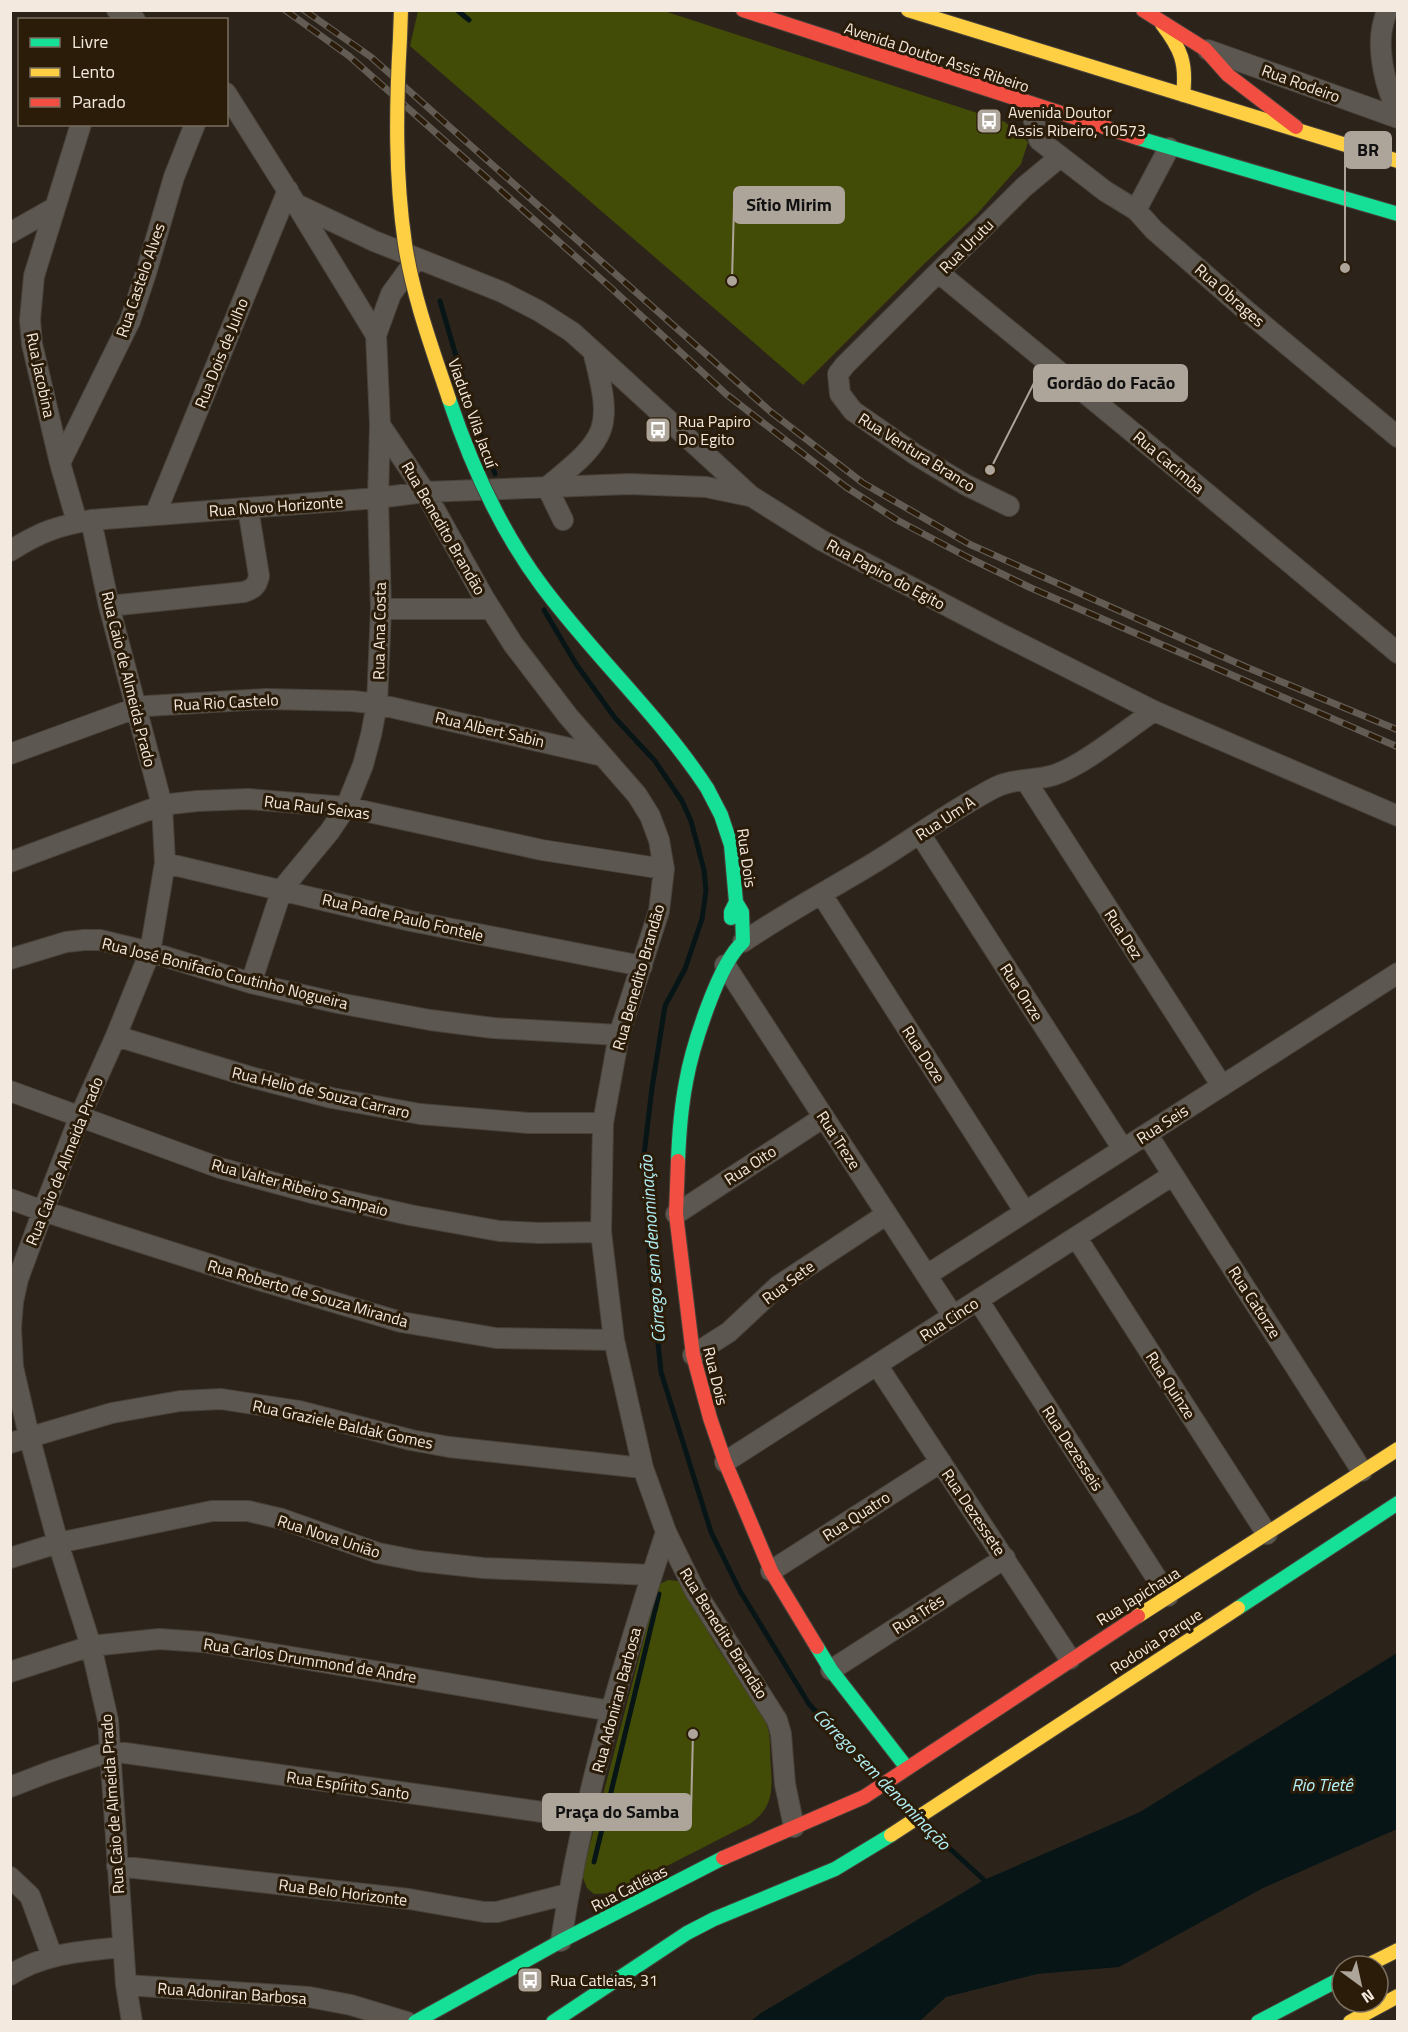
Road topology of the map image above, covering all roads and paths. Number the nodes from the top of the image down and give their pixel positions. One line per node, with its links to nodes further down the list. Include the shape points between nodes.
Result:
1 (116, 10): 7 (street)
2 (742, 10): 12 (main road, Avenida Doutor Assis Ribeiro)
3 (908, 10): 11 (main road)
4 (1143, 10): 8 (main road, Rua Rodeiro)
5 (1387, 10): 13 (street, via 1382,58)
6 (400, 12): 54 (main road, Viaduto Vila Jacuí, bridge, via 397,133 403,230 411,277 464,444 505,529 540,584 674,741)
7 (131, 18)
8 (1162, 24): 9 (main road, Rua Rodeiro); 11 (main road, via 1184,60)
9 (1204, 48): 14 (street, Rua Rodeiro); 17 (main road, Rua Rodeiro, via 1228,75)
10 (228, 96): 21 (street)
11 (1183, 96): 17 (main road)
12 (1030, 106): 18 (main road, Avenida Doutor Assis Ribeiro); 19 (street, via 1039,140)
13 (1398, 109)
14 (1398, 118)
15 (80, 126): 22 (street, Rua Jacobina)
16 (194, 126): 33 (street, Rua Castelo Alves, via 174,177 130,321)
17 (1304, 132): 20 (main road)
18 (1169, 148): 23 (street); 24 (main road, Avenida Doutor Assis Ribeiro)
19 (1060, 157): 23 (street, Rua Obrages); 27 (street, Rua Urutu)
20 (1398, 161)
21 (292, 197): 26 (street, Rua Papiro do Egito, via 374,241); 28 (street); 40 (street, Rua Dois de Julho)
22 (54, 208): 25 (street); 33 (street, Rua Jacobina, via 34,276 30,320)
23 (1136, 210): 32 (street, Rua Obrages, via 1154,230)
24 (1398, 214)
25 (10, 233)
26 (419, 259): 28 (street, Rua Ana Costa, via 391,294); 29 (street, Rua Papiro do Egito, via 539,311)
27 (939, 273): 30 (street, Rua Urutu, via 845,365 838,374); 47 (street, Rua Cacimba)
28 (376, 335): 31 (street, Rua Ana Costa)
29 (593, 351): 34 (street, via 605,405 602,431 588,453); 36 (street, Rua Papiro do Egito)
30 (838, 386): 38 (street, Rua Ventura Branco, via 844,402 853,411 926,461)
31 (380, 425): 35 (street, Rua Benedito Brandão); 37 (street, Rua Ana Costa)
32 (1398, 437)
33 (60, 463): 42 (street, Rua Jacobina)
34 (547, 487): 35 (street, Rua Novo Horizonte); 36 (street, Rua Novo Horizonte, via 672,484); 41 (street)
35 (425, 492): 37 (street, Rua Novo Horizonte); 46 (street, Rua Benedito Brandão)
36 (751, 496): 50 (street, Rua Papiro do Egito, via 830,545)
37 (378, 498): 39 (street, Rua Novo Horizonte); 45 (street, Rua Ana Costa)
38 (1009, 506)
39 (248, 508): 40 (street, Rua Novo Horizonte); 44 (street, via 259,576 252,589)
40 (155, 515): 42 (street, Rua Novo Horizonte)
41 (563, 520)
42 (84, 521): 43 (street, Rua Novo Horizonte, via 36,534); 44 (street, Rua Caio de Almeida Prado)
43 (10, 551)
44 (109, 606): 49 (street, Rua Caio de Almeida Prado)
45 (381, 609): 46 (street); 48 (street, Rua Ana Costa)
46 (490, 609): 52 (street, Rua Benedito Brandão, via 537,678)
47 (1398, 653)
48 (377, 704): 49 (street, Rua Rio Castelo, via 266,699); 52 (street, Rua Albert Sabin); 56 (street, Rua Ana Costa, via 363,765)
49 (136, 708): 51 (street, Rua Rio Castelo); 55 (street, Rua Caio de Almeida Prado)
50 (1154, 711): 53 (street, Rua Um A, via 1071,768); 57 (street, Rua Papiro do Egito)
51 (10, 754)
52 (603, 756): 61 (street, Rua Benedito Brandão, via 650,816)
53 (1026, 781): 58 (street, Rua Um A, via 999,786); 72 (street, Rua Dez)
54 (707, 788): 65 (main road, Rua Dois, via 722,816 734,862)
55 (162, 805): 56 (street, Rua Raul Seixas, via 249,799); 59 (street, Rua Raul Seixas); 60 (street, Rua Caio de Almeida Prado)
56 (346, 807): 61 (street, Rua Raul Seixas, via 542,850); 62 (street, Rua Ana Costa)
57 (1398, 816)
58 (920, 834): 63 (street, Rua Um A); 78 (street, Rua Onze)
59 (10, 862)
60 (165, 863): 62 (street, Rua Padre Paulo Fontele); 64 (street, Rua Caio de Almeida Prado)
61 (664, 869): 67 (street, Rua Benedito Brandão, via 659,911)
62 (282, 889): 67 (street, Rua Padre Paulo Fontele, via 411,921); 69 (street, Rua Ana Costa)
63 (822, 895): 65 (street, Rua Um A, via 766,926); 82 (street, Rua Doze)
64 (150, 952): 66 (street, Rua José Bonifacio Coutinho Nogueira, via 84,939); 69 (street, Rua José Bonifacio Coutinho Nogueira); 71 (street, Rua Caio de Almeida Prado)
65 (734, 952): 75 (street, Rua Treze); 83 (main road, Rua Dois, via 707,1009 686,1080 679,1130)
66 (10, 959)
67 (642, 966): 70 (street, Rua Benedito Brandão)
68 (1398, 973): 72 (street, Rua Seis)
69 (252, 983): 70 (street, Rua José Bonifacio Coutinho Nogueira, via 430,1020)
70 (619, 1035): 76 (street, Rua Benedito Brandão)
71 (116, 1036): 74 (street, Rua Caio de Almeida Prado); 76 (street, Rua Helio de Souza Carraro, via 332,1098 420,1114 528,1123)
72 (1222, 1086): 77 (street, Rua Seis)
73 (10, 1091): 74 (street, Rua Valter Ribeiro Sampaio)
74 (80, 1116): 81 (street, Rua Caio de Almeida Prado); 85 (street, Rua Valter Ribeiro Sampaio, via 220,1168 410,1215 499,1231)
75 (825, 1117): 83 (street, Rua Oito); 84 (street, Rua Treze)
76 (603, 1123): 85 (street, Rua Benedito Brandão)
77 (1147, 1134): 78 (street, Rua Seis); 79 (street, Rua Catorze)
78 (1123, 1149): 82 (street, Rua Seis)
79 (1173, 1175): 86 (street, Rua Cinco); 100 (street, Rua Catorze)
80 (10, 1198): 81 (street, Rua Roberto de Souza Miranda)
81 (43, 1211): 89 (street, Rua Caio de Almeida Prado); 91 (street, Rua Roberto de Souza Miranda, via 401,1322 496,1338)
82 (1025, 1212): 87 (street, Rua Seis)
83 (676, 1214): 92 (main road, Rua Dois)
84 (887, 1214): 87 (street, Rua Treze); 92 (street, Rua Sete, via 778,1286 729,1332)
85 (601, 1232): 91 (street, Rua Benedito Brandão)
86 (1076, 1237): 88 (street, Rua Cinco); 103 (street, Rua Quinze)
87 (927, 1275): 90 (street, Rua Treze)
88 (978, 1300): 90 (street, Rua Cinco); 109 (street, Rua Dezesseis)
89 (12, 1301): 94 (street, Rua Caio de Almeida Prado)
90 (953, 1316): 93 (street, Rua Cinco)
91 (614, 1340): 99 (street, Rua Benedito Brandão)
92 (693, 1354): 97 (main road, Rua Dois)
93 (878, 1365): 97 (street, Rua Cinco); 98 (street, Rua Dezessete)
94 (12, 1368): 95 (street, Rua Caio de Almeida Prado)
95 (20, 1439): 99 (street, Rua Graziele Baldak Gomes, via 112,1413 180,1401 221,1399 299,1411 411,1440); 104 (street, Rua Caio de Almeida Prado)
96 (1398, 1449): 100 (main road, Rua Japichaua)
97 (725, 1462): 107 (main road, Rua Dois)
98 (941, 1462): 106 (street, Rua Dezessete); 107 (street, Rua Quatro)
99 (643, 1468): 102 (street, Rua Benedito Brandão)
100 (1362, 1470): 103 (main road, Rua Japichaua)
101 (1398, 1503): 134 (main road, Rodovia Parque, via 901,1829 835,1869 687,1933)
102 (666, 1532): 108 (street, Rua Adoniran Barbosa); 120 (street, Rua Benedito Brandão, via 695,1591 777,1720)
103 (1267, 1534): 109 (main road, Rua Japichaua)
104 (58, 1543): 105 (street, Rua Nova União); 108 (street, Rua Nova União, via 212,1511 248,1511 378,1553 419,1561 483,1568); 110 (street, Rua Caio de Almeida Prado)
105 (10, 1558)
106 (1005, 1558): 111 (street, Rua Dezessete); 112 (street, Rua Três)
107 (771, 1571): 112 (main road, Rua Dois)
108 (652, 1575): 114 (street, Rua Adoniran Barbosa)
109 (1168, 1596): 111 (main road, Rua Japichaua)
110 (91, 1646): 113 (street, Rua Carlos Drummond de Andre); 114 (street, Rua Carlos Drummond de Andre, via 159,1639 203,1642); 115 (street, Rua Caio de Almeida Prado)
111 (1070, 1659): 116 (main road, Rua Japichaua)
112 (831, 1670): 116 (main road, Rua Dois)
113 (10, 1672)
114 (611, 1711): 119 (street, Rua Adoniran Barbosa)
115 (111, 1751): 117 (street); 119 (street, Rua Espírito Santo); 121 (street, Rua Caio de Almeida Prado)
116 (903, 1771): 118 (main road, Rua Japichaua)
117 (10, 1787)
118 (864, 1797): 120 (main road, Rua Catléias)
119 (585, 1818): 123 (street, Rua Adoniran Barbosa)
120 (794, 1827): 124 (main road, Rua Catléias, via 734,1853)
121 (117, 1866): 123 (street, Rua Belo Horizonte, via 409,1899 484,1912); 125 (street, Rua Caio de Almeida Prado)
122 (10, 1877): 126 (street, via 30,1896)
123 (568, 1894): 124 (street, Rua Adoniran Barbosa)
124 (561, 1941): 133 (main road, Rua Catléias)
125 (123, 1947): 126 (street); 129 (street, Rua Caio de Almeida Prado)
126 (52, 1956): 127 (street)
127 (10, 1975)
128 (1330, 1984): 135 (main road)
129 (126, 1985): 131 (street, Rua Caio de Almeida Prado); 132 (street, Rua Adoniran Barbosa, via 309,1997)
130 (1398, 1996): 136 (main road)
131 (132, 2022)
132 (406, 2022)
133 (415, 2022)
134 (553, 2022)
135 (1258, 2022)
136 (1350, 2022)

